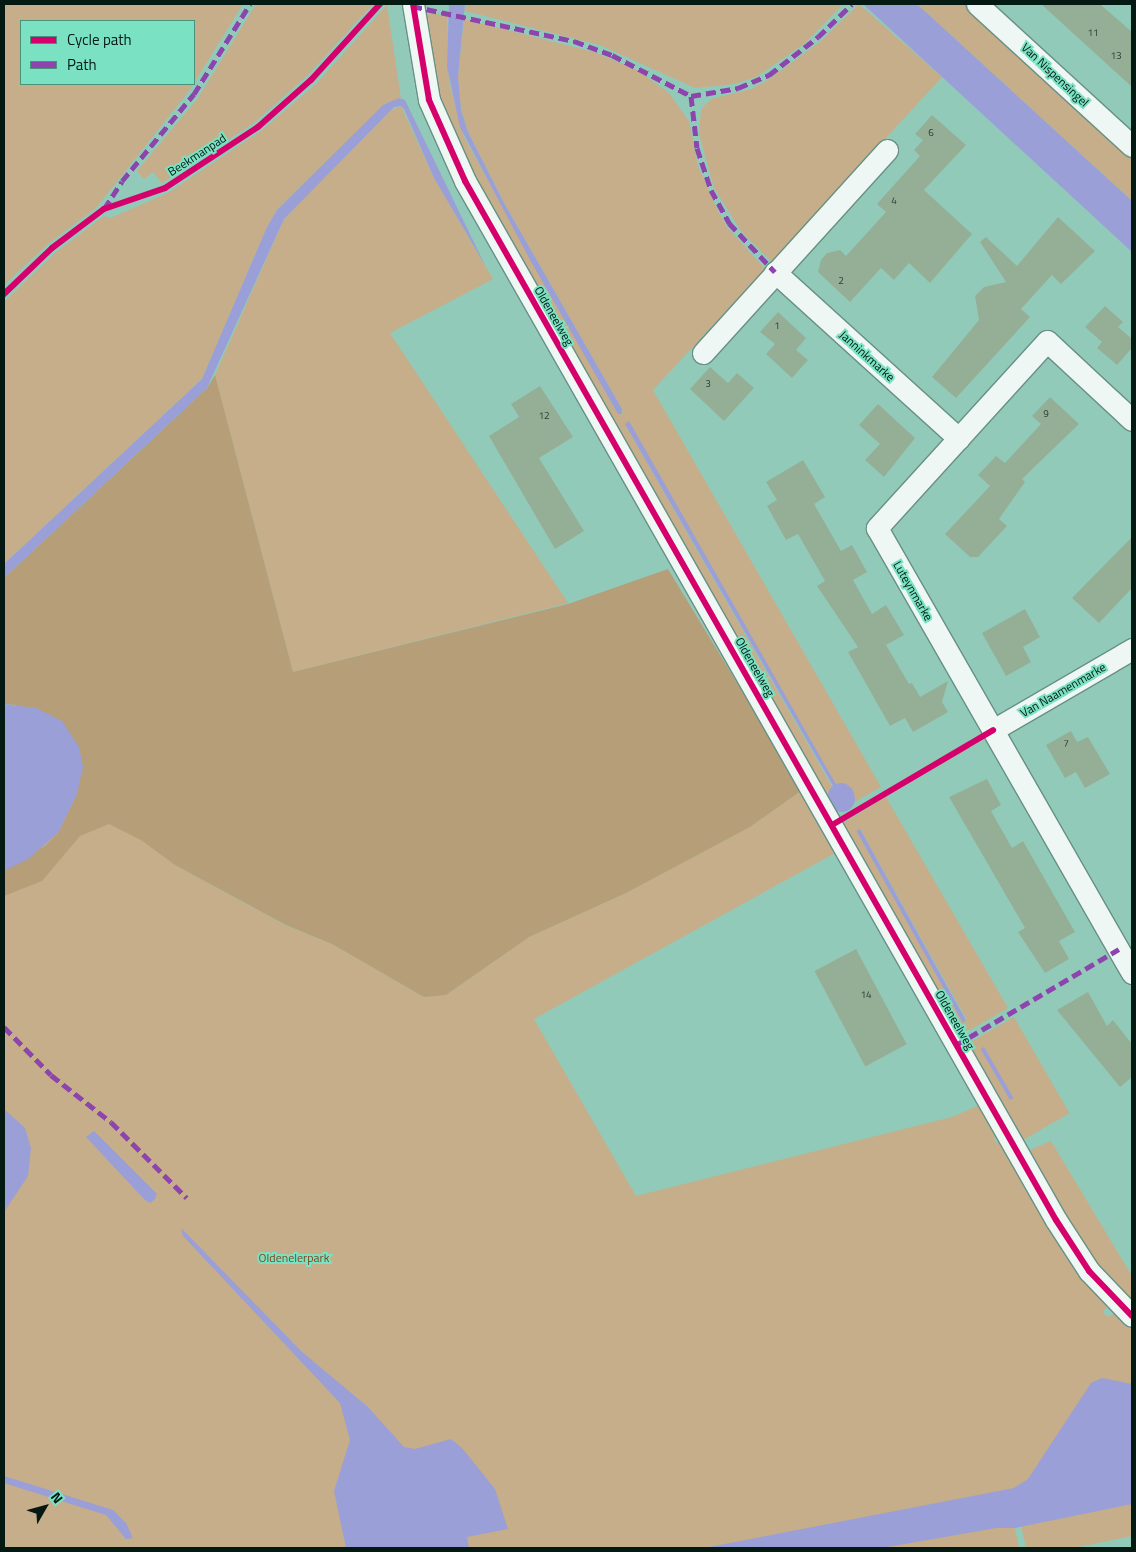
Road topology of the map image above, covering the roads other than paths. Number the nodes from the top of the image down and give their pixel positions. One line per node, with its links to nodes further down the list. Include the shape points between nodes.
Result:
1 (412, 4): 12 (street, Oldeneelweg, via 429,100 465,182 1056,1220 1089,1271)
2 (978, 4): 3 (street, Van Nispensingel)
3 (1132, 146)
4 (887, 150): 5 (street)
5 (775, 272): 6 (street); 8 (street, Janninkmarke)
6 (703, 353)
7 (1132, 420): 8 (street, Luteynmarke, via 1047,341)
8 (959, 440): 10 (street, Luteynmarke, via 877,528)
9 (1132, 649): 10 (street, Van Naamenmarke)
10 (993, 730): 11 (street, Luteynmarke)
11 (1132, 973)
12 (1132, 1316)

